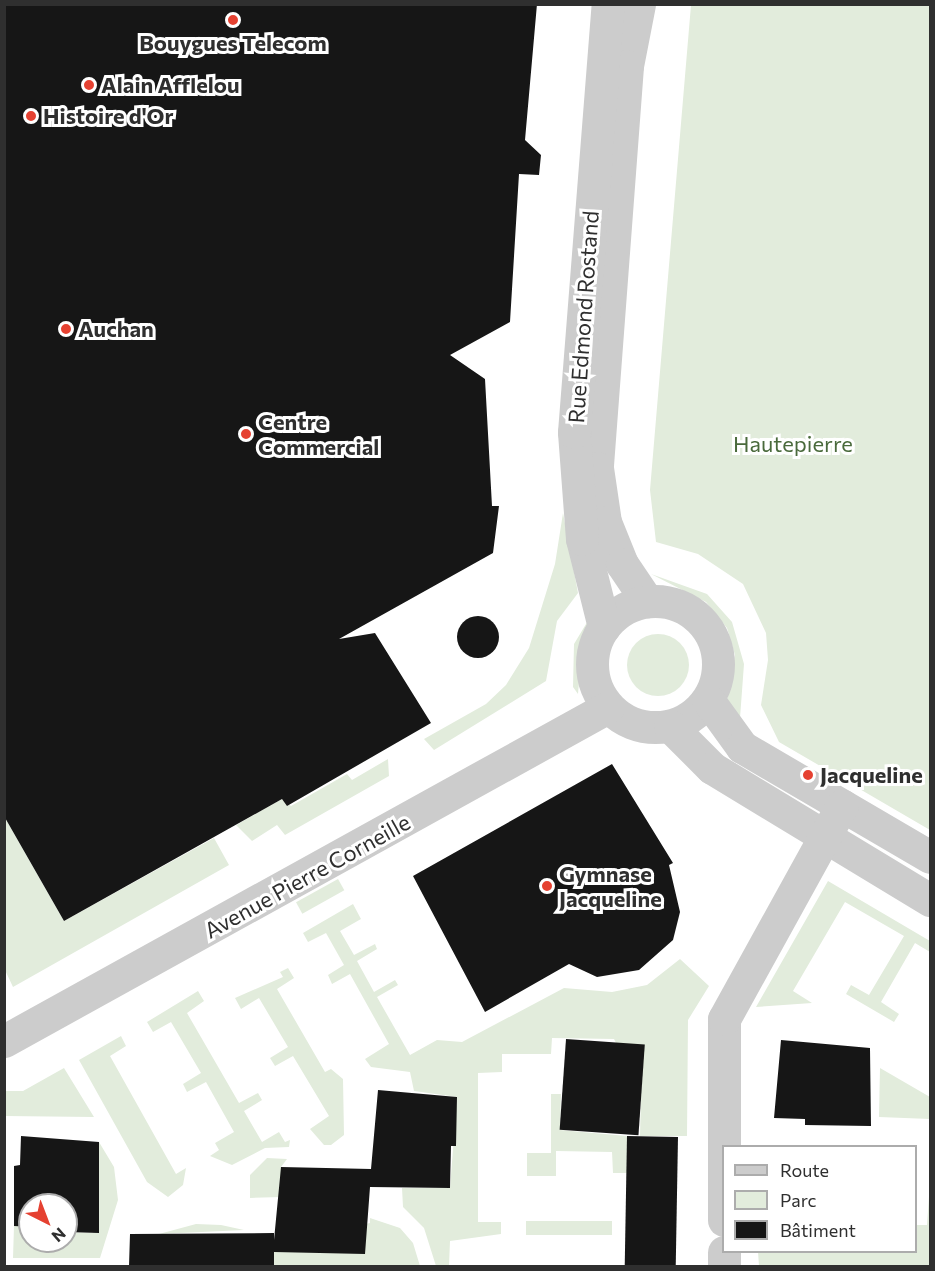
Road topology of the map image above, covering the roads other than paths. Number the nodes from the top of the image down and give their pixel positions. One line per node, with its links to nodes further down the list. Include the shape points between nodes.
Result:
1 (608, 4): 4 (street, Rue Edmond Rostand, via 574,475 582,538)
2 (639, 4): 3 (street, Rue Edmond Rostand, via 627,66 597,468 605,522 622,564)
3 (647, 601): 4 (street, via 623,610); 5 (street, via 671,603 693,613 709,631 718,654 717,678)
4 (604, 627): 6 (street, via 592,653 594,682)
5 (708, 700): 7 (street, via 692,717); 8 (street, via 742,747)
6 (608, 707): 7 (street, via 626,721); 12 (street, Avenue Pierre Corneille)
7 (670, 726): 9 (street, via 712,768)
8 (842, 805): 9 (street); 10 (street)
9 (823, 837): 11 (street); 13 (street, via 723,1019)
10 (930, 857)
11 (930, 900)
12 (4, 1041)
13 (723, 1145)

